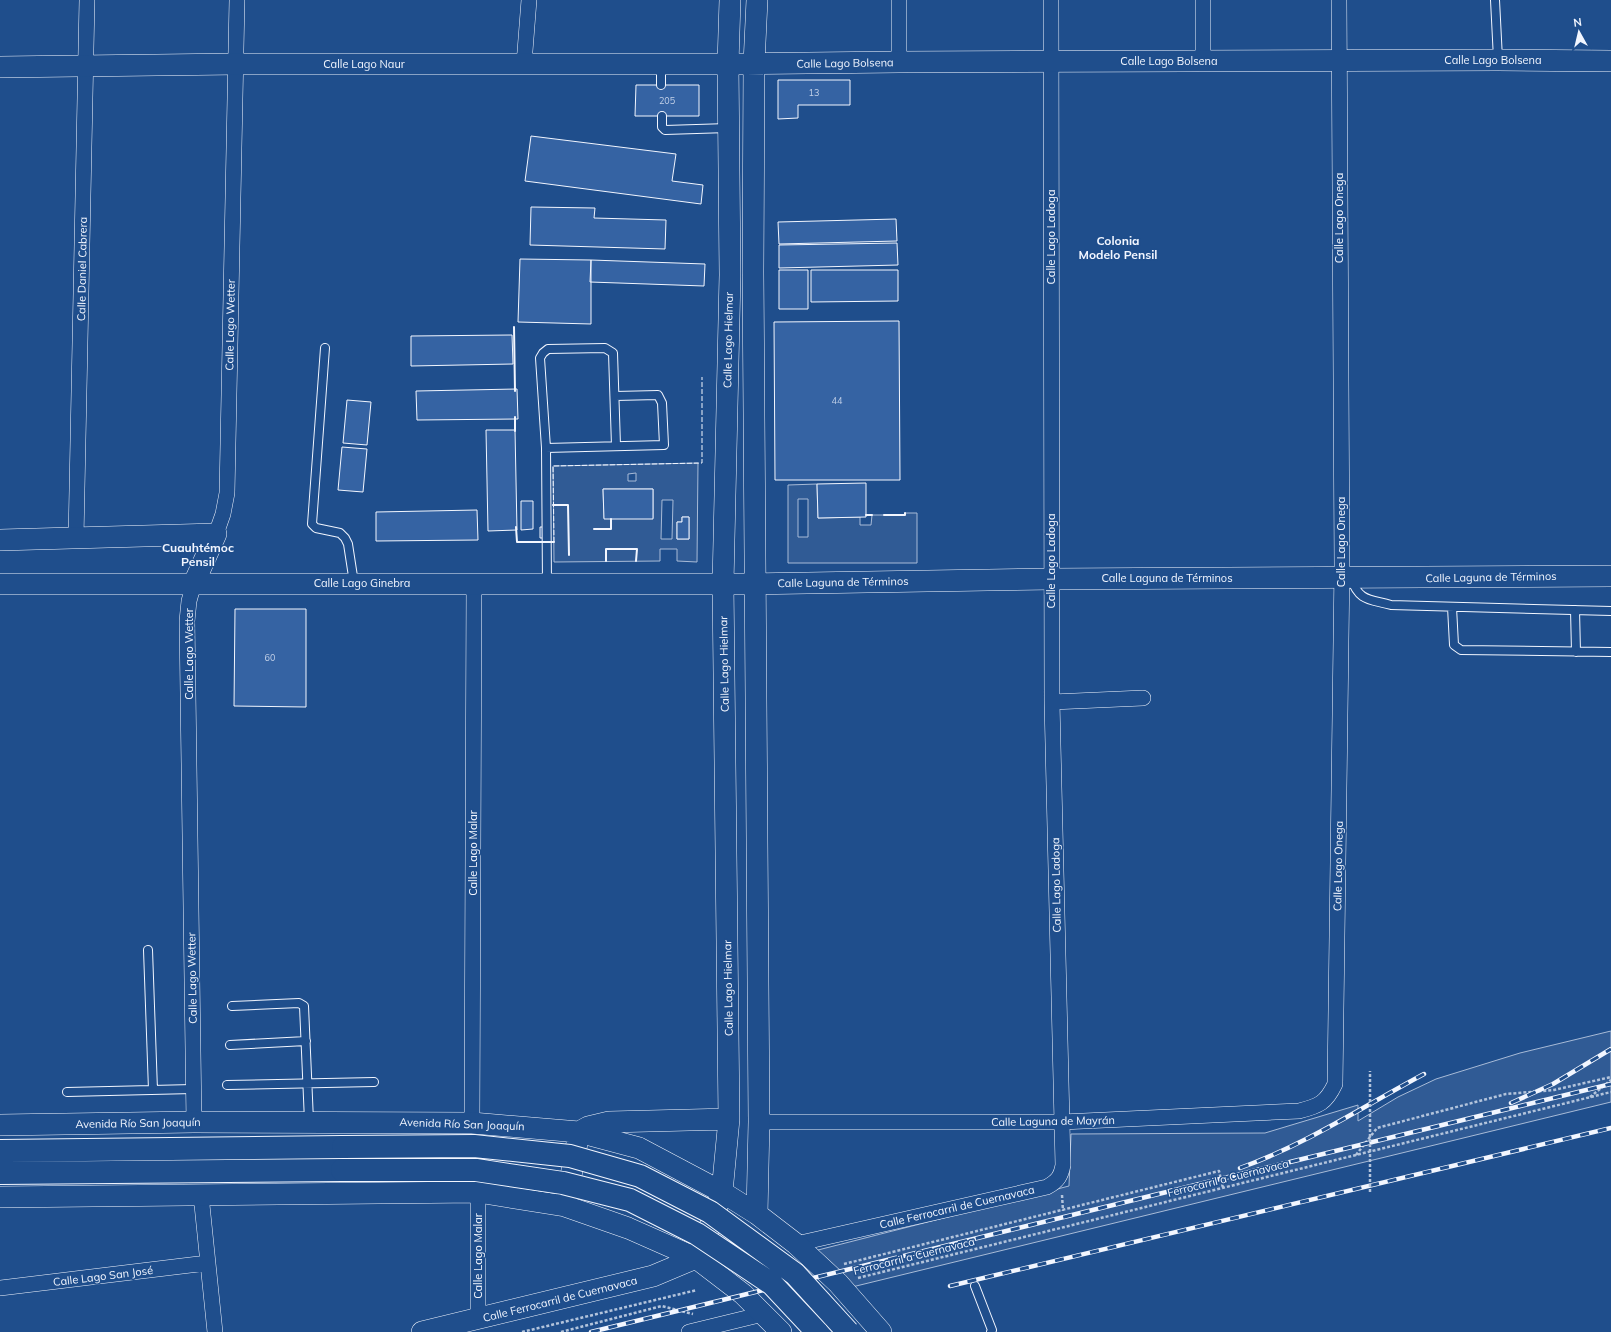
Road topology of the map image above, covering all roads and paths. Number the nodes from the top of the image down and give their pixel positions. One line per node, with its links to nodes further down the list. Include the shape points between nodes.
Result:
1 (87, 0): 22 (street, Calle Daniel Cabrera)
2 (237, 0): 18 (street, Calle Lago Wetter)
3 (529, 0): 19 (street)
4 (730, 0): 20 (street, Calle Lago Hielmar)
5 (757, 0): 21 (street)
6 (899, 0): 15 (street)
7 (1051, 0): 16 (street, Calle Lago Ladoga)
8 (1203, 0): 13 (street)
9 (1339, 0): 11 (street, Calle Lago Onega)
10 (1495, 0): 12 (lane)
11 (1338, 60): 12 (street, Calle Lago Bolsena); 13 (street, Calle Lago Bolsena); 35 (street, Calle Lago Onega)
12 (1498, 60): 14 (street, Calle Lago Bolsena)
13 (1203, 61): 16 (street, Calle Lago Bolsena)
14 (1611, 61)
15 (899, 62): 16 (street, Calle Lago Bolsena); 21 (street, Calle Lago Bolsena)
16 (1051, 62): 36 (street, Calle Lago Ladoga)
17 (661, 63): 19 (street, Calle Lago Naur); 20 (street, Calle Lago Naur); 24 (lane)
18 (235, 64): 19 (street, Calle Lago Naur); 22 (street, Calle Lago Naur); 31 (street, Calle Lago Wetter, via 227,493)
19 (524, 64)
20 (728, 64): 21 (street, Calle Lago Bolsena); 26 (street, Calle Lago Hielmar)
21 (754, 64): 43 (street)
22 (86, 66): 23 (street, Calle Lago Naur); 32 (street, Calle Daniel Cabrera)
23 (0, 67)
24 (661, 85)
25 (662, 116): 26 (lane, via 662,127 665,130)
26 (728, 128): 42 (street, Calle Lago Hielmar, via 730,275)
27 (325, 348): 39 (lane, via 312,524 316,528 340,533 345,538)
28 (615, 396): 29 (lane); 29 (lane, via 658,395 662,403 664,445); 30 (lane, via 614,358 609,350 548,348 540,358)
29 (616, 446): 30 (lane)
30 (546, 448): 37 (lane)
31 (216, 534): 32 (street); 38 (street, Calle Lago Wetter)
32 (76, 538): 33 (street)
33 (0, 540)
34 (1611, 576): 35 (street, Calle Laguna de Términos)
35 (1347, 578): 36 (street, Calle Laguna de Términos); 44 (lane, via 1358,594 1376,601 1391,605); 60 (street, Calle Lago Onega)
36 (1050, 579): 43 (street, Calle Laguna de Términos); 50 (street, Calle Lago Ladoga)
37 (547, 582): 40 (street, Calle Lago Ginebra); 42 (street, Calle Lago Ginebra)
38 (194, 583): 39 (street, Calle Lago Ginebra); 41 (street, Calle Lago Ginebra); 62 (street, Calle Lago Wetter, via 187,620)
39 (354, 583): 40 (street, Calle Lago Ginebra)
40 (474, 583): 70 (street, Calle Lago Malar)
41 (0, 584)
42 (724, 584): 43 (street, Calle Laguna de Términos); 67 (street, Calle Lago Hielmar)
43 (754, 584): 71 (street)
44 (1452, 607): 45 (lane); 47 (lane, via 1454,645 1461,650)
45 (1575, 610): 46 (lane); 47 (lane)
46 (1611, 611)
47 (1576, 652): 48 (lane)
48 (1611, 652)
49 (1143, 698): 50 (street)
50 (1052, 702): 72 (street, Calle Lago Ladoga)
51 (148, 950): 63 (lane)
52 (232, 1006): 53 (lane, via 302,1004)
53 (306, 1041): 54 (lane); 59 (lane)
54 (230, 1045)
55 (1370, 1071): 85 (path, bridge)
56 (1611, 1077): 78 (path, via 1554,1090 1506,1094 1377,1128)
57 (1611, 1080): 66 (path)
58 (374, 1082): 59 (lane)
59 (307, 1084): 61 (lane); 69 (lane)
60 (1335, 1084): 72 (street, Calle Laguna de Mayrán, via 1329,1098 1317,1106 1299,1112)
61 (227, 1086)
62 (193, 1089): 63 (lane); 68 (street, Calle Lago Wetter)
63 (153, 1090): 64 (lane)
64 (67, 1092)
65 (1611, 1092): 66 (path, Ferrocarril a Cuernavaca)
66 (1589, 1098): 78 (path, Ferrocarril a Cuernavaca)
67 (729, 1118): 74 (street, via 609,1122); 84 (street, Calle Lago Hielmar)
68 (194, 1122): 69 (street, Avenida Río San Joaquín); 73 (street, Avenida Río San Joaquín)
69 (309, 1122): 70 (street, Avenida Río San Joaquín)
70 (472, 1122): 74 (street, Avenida Río San Joaquín)
71 (759, 1122): 72 (street, Calle Laguna de Mayrán); 89 (street)
72 (1062, 1122): 90 (street, Calle Ferrocarril de Cuernavaca, via 1064,1165 1058,1179 1047,1187)
73 (0, 1125)
74 (579, 1132): 84 (street, Avenida Río San Joaquín, via 639,1148); 88 (street)
75 (0, 1140): 76 (highway)
76 (44, 1150): 77 (highway, Avenida Río San Joaquín); 108 (highway, Avenida Río San Joaquín, bridge, via 474,1146 570,1156 640,1176 710,1212 795,1274)
77 (0, 1151)
78 (1356, 1155): 82 (path, Ferrocarril a Cuernavaca)
79 (0, 1173): 80 (highway)
80 (33, 1173): 81 (highway); 107 (highway, bridge, via 476,1170 563,1183 630,1200 697,1234 772,1284)
81 (0, 1180)
82 (1223, 1188): 93 (path, via 1220,1171); 94 (path, Ferrocarril a Cuernavaca)
83 (478, 1192): 86 (street); 88 (street); 100 (street, Calle Lago Malar)
84 (722, 1192): 89 (street, Avenida Río San Joaquín); 91 (street, Calle Lago Hielmar)
85 (1370, 1192)
86 (201, 1195): 87 (street); 92 (street)
87 (0, 1197)
88 (565, 1206): 91 (street, via 628,1228)
89 (757, 1214): 90 (street, Avenida Río San Joaquín)
90 (796, 1244): 109 (street, Avenida Río San Joaquín, via 841,1286)
91 (696, 1258): 98 (street, via 743,1294); 100 (street, Calle Ferrocarril de Cuernavaca, via 653,1276)
92 (207, 1263): 96 (street, Calle Lago San José); 101 (street)
93 (837, 1266)
94 (857, 1278)
95 (975, 1286): 110 (lane)
96 (0, 1288)
97 (697, 1290): 103 (path)
98 (763, 1314): 105 (street); 106 (street)
99 (700, 1316): 104 (path, via 662,1306)
100 (478, 1320): 102 (street, Calle Ferrocarril de Cuernavaca)
101 (215, 1332)
102 (422, 1332)
103 (522, 1332)
104 (561, 1332)
105 (689, 1332)
106 (781, 1332)
107 (817, 1332)
108 (848, 1332)
109 (881, 1332)
110 (992, 1332)

